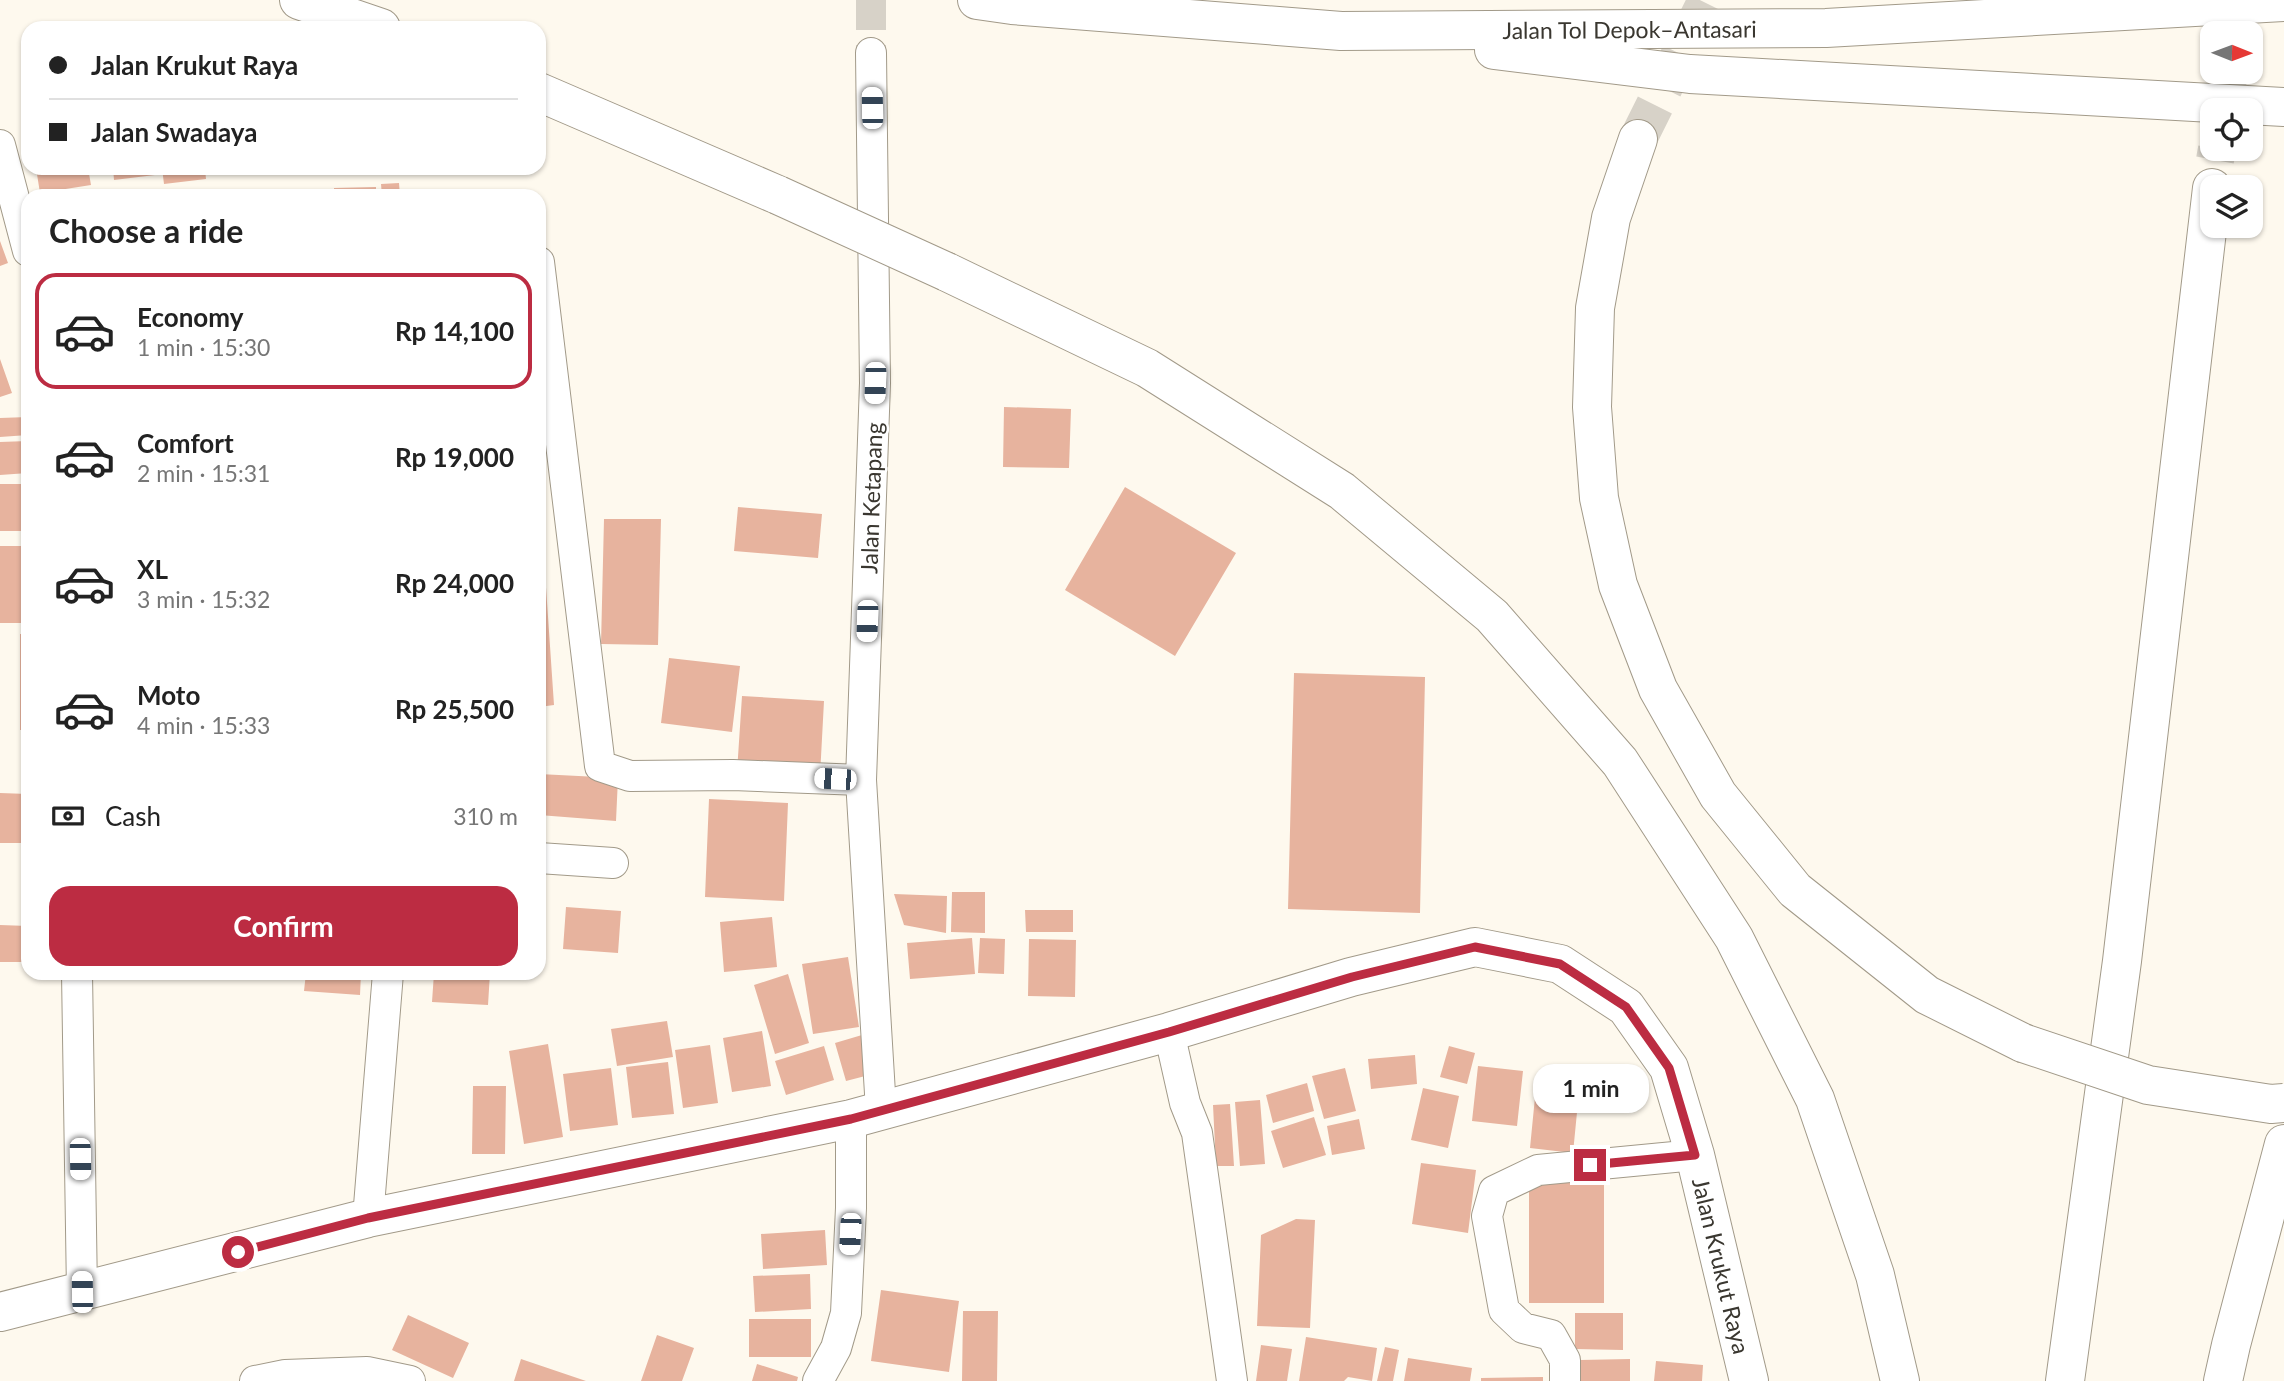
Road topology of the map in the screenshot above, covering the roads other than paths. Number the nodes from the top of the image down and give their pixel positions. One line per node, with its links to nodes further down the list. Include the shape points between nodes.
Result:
1 (299, 0): 4 (main road)
2 (977, 0): 5 (main road, Jalan Tol Depok–Antasari)
3 (2284, 2): 5 (main road, Jalan Tol Depok–Antasari, via 1826,28)
4 (360, 21)
5 (1341, 31): 8 (main road, via 1690,74)
6 (871, 53): 15 (street, Jalan Ketapang, via 875,383)
7 (546, 95): 34 (main road, bridge, via 778,195 1147,368 1342,491 1492,617 1620,762 1734,938 1815,1100 1875,1275)
8 (2284, 107)
9 (1637, 139): 21 (main road, bridge, via 1611,218 1595,308 1592,407 1599,498 1618,585 1658,689 1718,795 1795,890 1927,995 2023,1043 2148,1085)
10 (0, 145): 11 (street)
11 (9, 208): 12 (street)
12 (21, 235)
13 (2206, 238): 35 (main road, via 2122,961)
14 (546, 320): 15 (street, via 600,766 630,776)
15 (861, 780): 22 (street, Jalan Ketapang)
16 (546, 858): 17 (street)
17 (613, 863)
18 (77, 980): 26 (street)
19 (387, 980): 25 (street)
20 (1172, 1044): 22 (main road, Jalan Krukut Raya); 24 (main road, Jalan Krukut Raya, via 1352,977 1475,947 1560,964 1626,1007 1669,1068); 31 (street, via 1197,1133)
21 (2284, 1103)
22 (861, 1124): 25 (main road, Jalan Krukut Raya); 30 (street, Jalan Ketapang, via 846,1312 836,1348)
23 (2284, 1144): 36 (main road)
24 (1695, 1155): 32 (street, via 1538,1170 1494,1191 1487,1216 1504,1310 1522,1328 1551,1335 1565,1360); 33 (main road, Jalan Krukut Raya)
25 (368, 1218): 26 (main road, Jalan Krukut Raya)
26 (82, 1292): 27 (main road, Jalan Krukut Raya)
27 (0, 1312)
28 (255, 1381): 29 (street, via 285,1375 367,1372)
29 (410, 1381)
30 (818, 1381)
31 (1232, 1381)
32 (1565, 1381)
33 (1749, 1381)
34 (1900, 1381)
35 (2065, 1381)
36 (2223, 1381)

